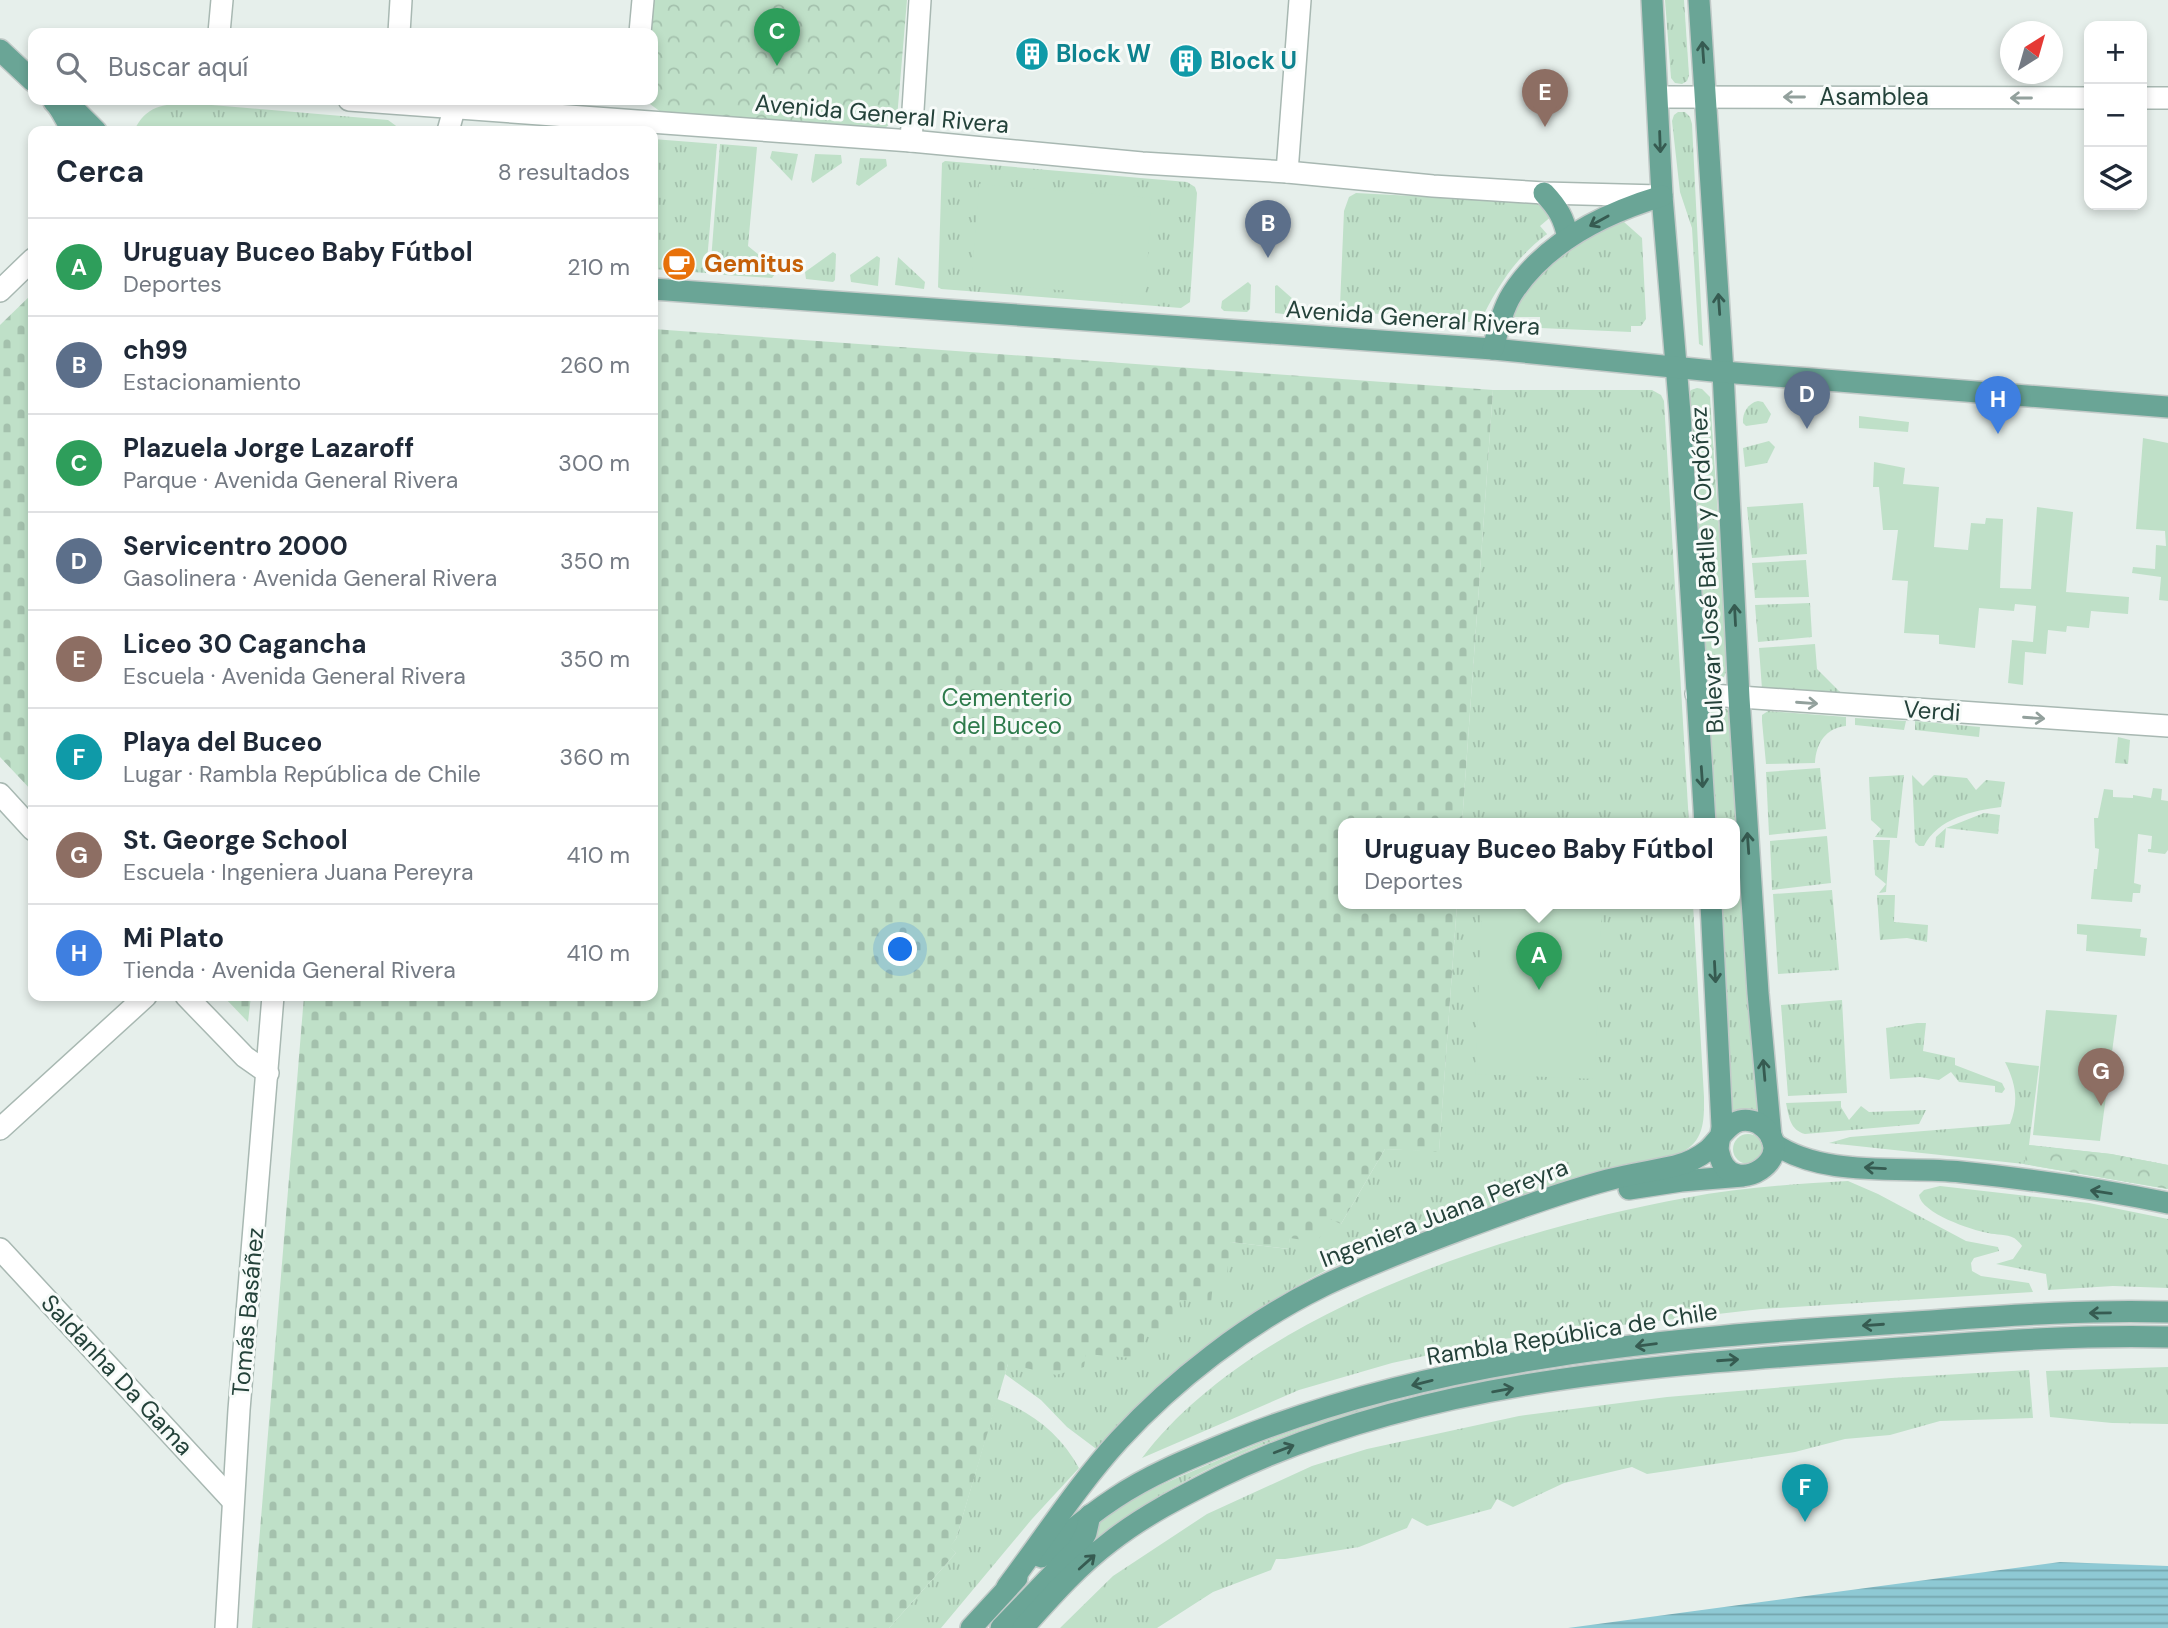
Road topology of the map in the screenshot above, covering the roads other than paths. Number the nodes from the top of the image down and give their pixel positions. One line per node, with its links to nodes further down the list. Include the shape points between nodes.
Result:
1 (222, 0): 8 (street)
2 (401, 0): 9 (street)
3 (642, 0): 10 (street)
4 (920, 0): 26 (street)
5 (1300, 0): 27 (street)
6 (1652, 0): 13 (main road, Bulevar José Batlle y Ordóñez)
7 (1699, 0): 14 (main road, Bulevar José Batlle y Ordóñez, one-way to 7)
8 (219, 28)
9 (399, 28)
10 (640, 28)
11 (0, 50): 12 (main road)
12 (28, 76)
13 (1658, 97): 14 (street, Asamblea); 29 (main road, Bulevar José Batlle y Ordóñez, one-way to 29)
14 (1706, 97): 15 (street, Asamblea, one-way to 14); 36 (main road, Bulevar José Batlle y Ordóñez, one-way to 14)
15 (2084, 98)
16 (2147, 98): 17 (street)
17 (2168, 98)
18 (56, 105): 23 (main road)
19 (59, 105): 24 (main road, via 76,111)
20 (440, 105): 21 (street, Avenida General Rivera)
21 (455, 106): 22 (street, Avenida General Rivera); 25 (street)
22 (634, 110): 26 (street, Avenida General Rivera)
23 (69, 126)
24 (91, 126)
25 (449, 126)
26 (911, 141): 27 (street, Avenida General Rivera)
27 (1287, 172): 28 (street, Avenida General Rivera)
28 (1544, 193): 29 (street, Avenida General Rivera); 30 (main road, via 1565,220)
29 (1662, 196): 30 (main road, one-way to 30, via 1623,208); 35 (main road, Bulevar José Batlle y Ordóñez)
30 (1569, 238): 34 (main road, via 1547,254 1511,295)
31 (28, 264): 33 (street)
32 (658, 289): 34 (main road, Avenida General Rivera)
33 (0, 291)
34 (1493, 349): 35 (main road, Avenida General Rivera)
35 (1676, 367): 36 (main road, Avenida General Rivera); 38 (main road, Bulevar José Batlle y Ordóñez)
36 (1723, 372): 37 (main road, Avenida General Rivera); 39 (main road, Bulevar José Batlle y Ordóñez, one-way to 36)
37 (2168, 407)
38 (1696, 694): 39 (street, Verdi); 42 (main road, Bulevar José Batlle y Ordóñez, one-way to 42)
39 (1739, 698): 40 (street, Verdi, one-way to 40); 51 (main road, Bulevar José Batlle y Ordóñez, one-way to 39)
40 (2168, 726)
41 (0, 794): 43 (street)
42 (1705, 818)
43 (28, 825)
44 (1711, 909): 50 (main road, one-way to 50)
45 (141, 1001): 49 (street)
46 (191, 1001): 48 (street, via 245,1057)
47 (273, 1001): 48 (street, Tomás Basáñez)
48 (268, 1073): 57 (street, Tomás Basáñez)
49 (0, 1129)
50 (1720, 1137): 51 (main road, Ingeniera Juana Pereyra, via 1727,1126 1746,1120 1764,1127); 52 (main road, via 1718,1152 1725,1166); 59 (main road, Ingeniera Juana Pereyra, via 1694,1160 1597,1183 1403,1251 1321,1287 1244,1332 1118,1441)
51 (1772, 1140): 52 (main road, Ingeniera Juana Pereyra, via 1771,1159 1765,1168); 53 (main road, Ingeniera Juana Pereyra, one-way to 51, via 1960,1172 1827,1165 1802,1159)
52 (1745, 1175): 58 (main road, Ingeniera Juana Pereyra, via 1681,1181 1598,1197 1406,1264 1293,1316 1205,1374 1147,1426 1105,1473)
53 (2168, 1203)
54 (0, 1249): 57 (street, Saldanha Da Gama)
55 (2168, 1312): 58 (main road, Rambla República de Chile, one-way to 58, via 2043,1314 1764,1332 1504,1365 1374,1394 1278,1423 1140,1483)
56 (2168, 1337): 63 (main road, Rambla República de Chile, one-way to 56, via 1110,1542 1195,1490 1260,1458 1328,1433 1436,1402 1694,1363 2043,1339)
57 (233, 1501): 60 (street, Tomás Basáñez)
58 (1090, 1517): 59 (main road, Rambla República de Chile); 62 (main road, Ingeniera Juana Pereyra, via 1077,1548)
59 (1007, 1587): 61 (main road, Rambla República de Chile)
60 (226, 1628)
61 (971, 1628)
62 (1001, 1628)
63 (1023, 1628)

